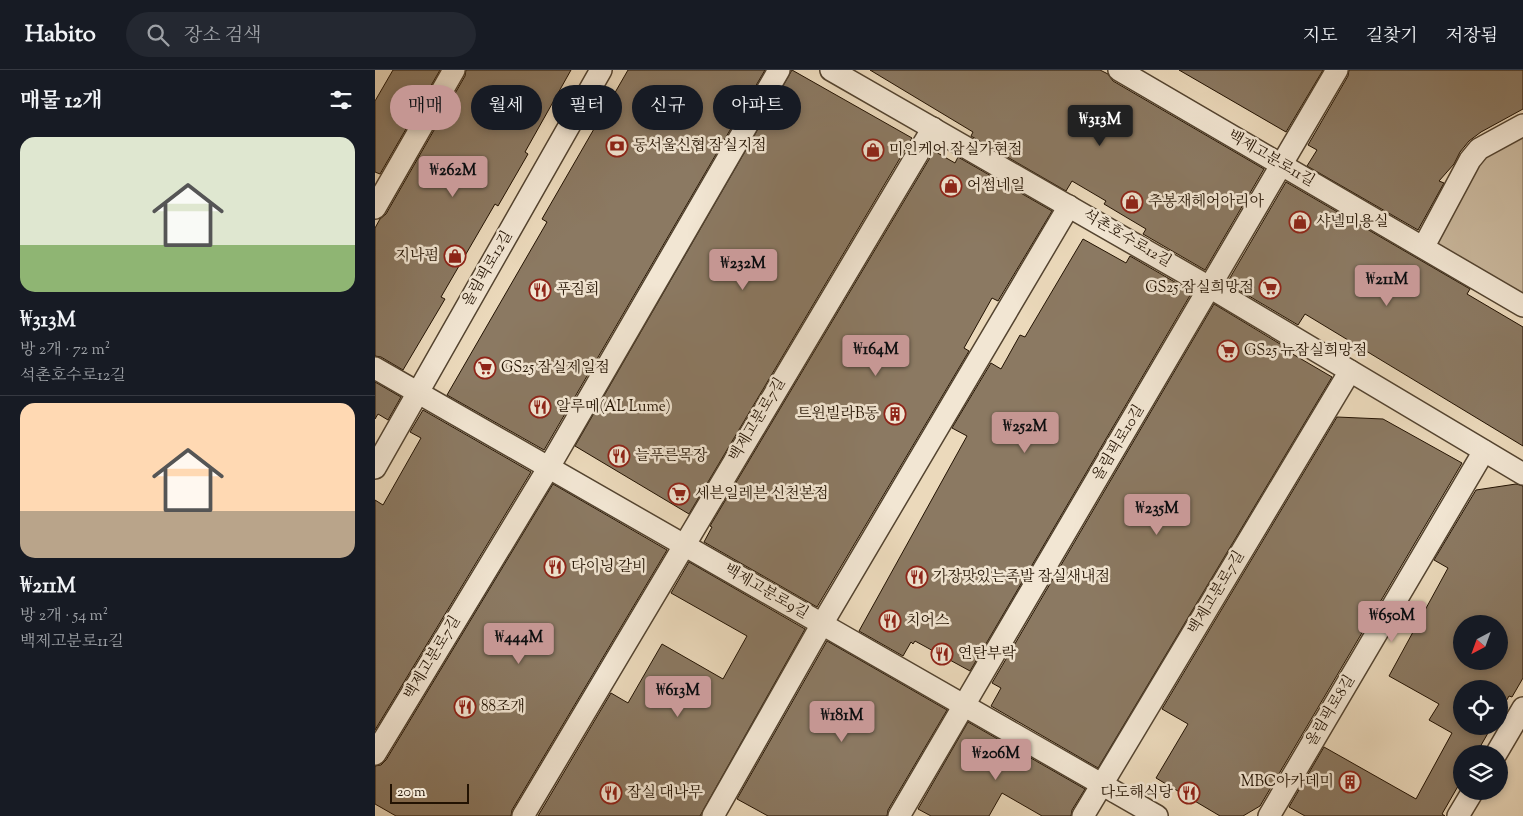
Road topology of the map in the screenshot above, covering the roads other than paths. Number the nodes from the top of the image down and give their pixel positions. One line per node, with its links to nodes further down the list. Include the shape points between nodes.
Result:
1 (454, 70): 12 (street)
2 (601, 70): 18 (street, 올림픽로12길)
3 (779, 70): 20 (street, 백제고분로7길)
4 (831, 70): 9 (street, 석촌호수로12길)
5 (1119, 70): 7 (street, 백제고분로11길)
6 (1337, 70): 10 (street, 올림픽로10길)
7 (1146, 77): 10 (street, 백제고분로11길)
8 (1523, 125): 13 (street, via 1479,149)
9 (933, 128): 11 (street, 석촌호수로12길); 23 (street, 백제고분로7길)
10 (1281, 164): 13 (street, 백제고분로11길); 14 (street, 올림픽로10길)
11 (1069, 206): 14 (street, 석촌호수로12길); 24 (street)
12 (375, 208)
13 (1424, 246): 15 (street, 백제고분로11길)
14 (1211, 288): 17 (street, 석촌호수로12길); 25 (street, 올림픽로10길)
15 (1523, 306)
16 (375, 368): 18 (street, 백제고분로9길)
17 (1350, 371): 19 (street, 석촌호수로12길); 29 (street, 백제고분로7길)
18 (418, 392): 20 (street, 백제고분로9길); 21 (street, 올림픽로12길)
19 (1485, 451): 22 (street, 석촌호수로12길); 36 (street, 올림픽로8길)
20 (549, 467): 23 (street, 백제고분로9길); 28 (street, 백제고분로7길)
21 (375, 468)
22 (1523, 474)
23 (684, 545): 24 (street, 백제고분로9길); 31 (street, 백제고분로7길)
24 (822, 624): 25 (street, 백제고분로9길); 32 (street)
25 (964, 706): 29 (street, 백제고분로9길); 33 (street, 올림픽로10길)
26 (1523, 708): 27 (street)
27 (1500, 745)
28 (375, 754)
29 (1102, 784): 34 (street, 백제고분로7길); 35 (street, 백제고분로9길)
30 (1468, 800): 37 (street)
31 (523, 816)
32 (713, 816)
33 (899, 816)
34 (1083, 816)
35 (1157, 816)
36 (1269, 816)
37 (1458, 816)

